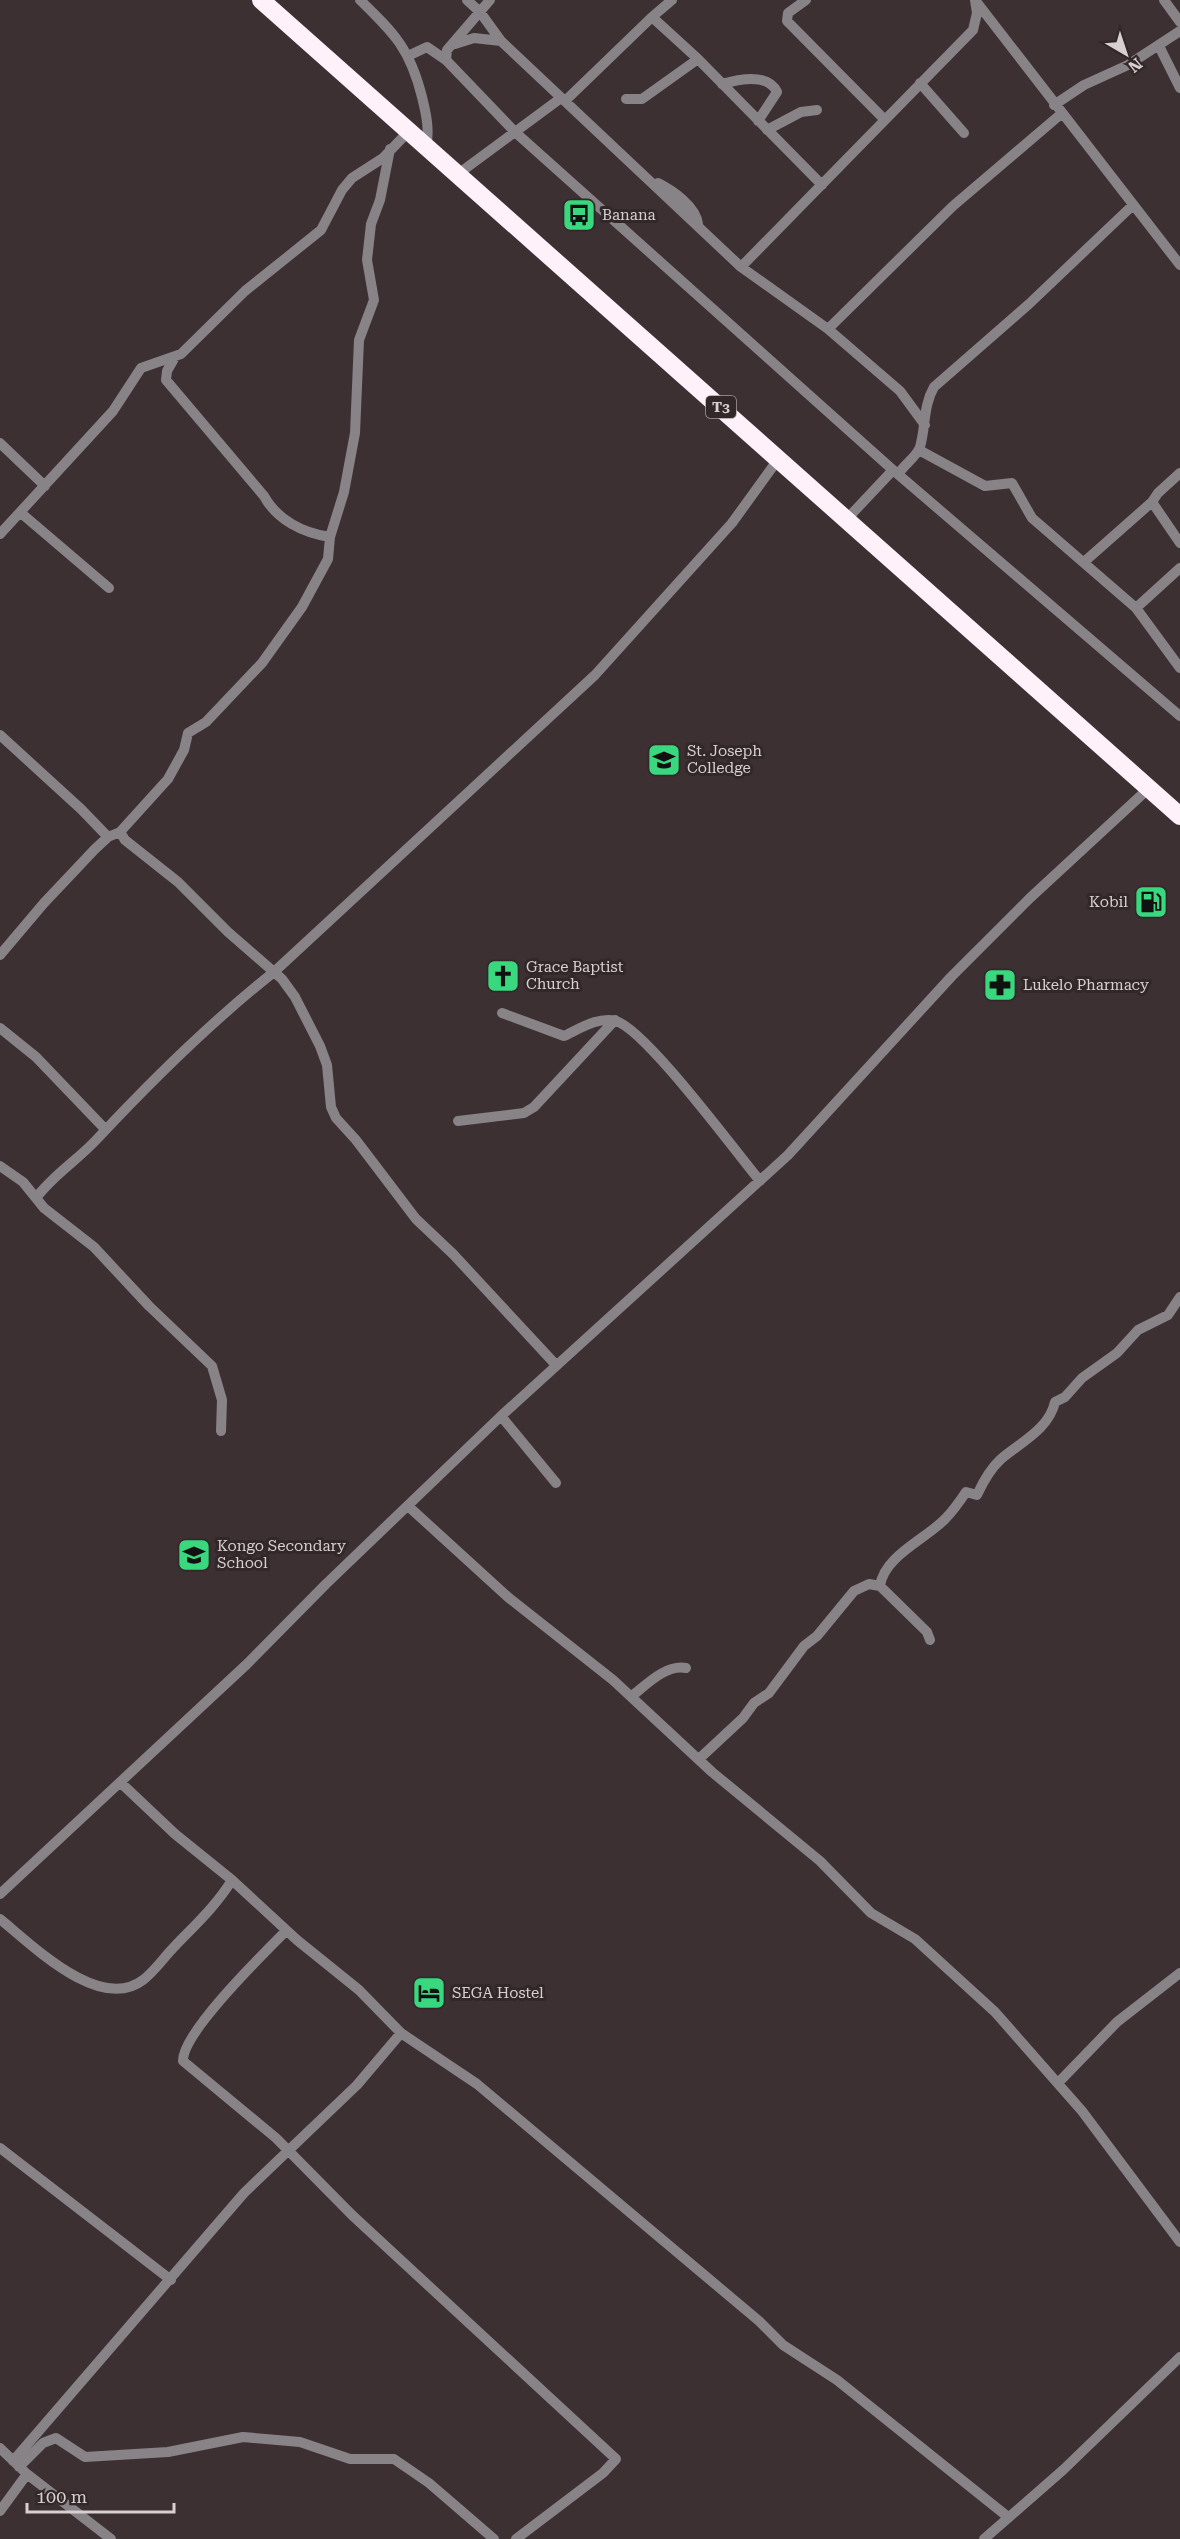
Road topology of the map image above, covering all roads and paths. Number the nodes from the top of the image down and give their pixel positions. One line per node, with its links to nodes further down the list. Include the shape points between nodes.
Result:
1 (261, 0): 30 (highway, T3)
2 (360, 0): 17 (street, via 392,30)
3 (468, 0): 8 (street)
4 (490, 0): 8 (street)
5 (672, 0): 9 (street)
6 (1164, 0): 10 (street)
7 (799, 2): 27 (street, via 786,18 794,32)
8 (480, 12): 14 (street); 15 (street)
9 (651, 16): 18 (street); 24 (street)
10 (1180, 22)
11 (997, 26): 12 (street); 12 (street, via 975,0); 25 (street)
12 (973, 30): 20 (street)
13 (1180, 31): 16 (street)
14 (501, 41): 15 (street, via 474,38); 24 (street)
15 (454, 45): 19 (street, via 447,50)
16 (1159, 46): 22 (street); 25 (street)
17 (410, 55): 19 (street, via 427,47); 33 (street, via 425,107 429,136)
18 (698, 59): 21 (street); 23 (street, via 642,99)
19 (446, 60): 31 (street)
20 (920, 83): 27 (street); 32 (street)
21 (722, 84): 28 (street); 28 (street, via 760,79 775,88 777,92)
22 (1180, 88)
23 (626, 99)
24 (563, 100): 31 (street); 39 (street)
25 (1058, 109): 37 (street); 40 (street)
26 (817, 110): 29 (street, via 801,112)
27 (884, 119): 36 (street)
28 (759, 121): 29 (street)
29 (767, 130): 36 (street)
30 (408, 132): 33 (highway, T3); 34 (street)
31 (516, 132): 35 (street); 46 (street)
32 (964, 133)
33 (426, 147): 35 (highway, T3)
34 (390, 149): 41 (street, via 342,190 321,230 245,291); 53 (street, via 371,224 367,260 374,300 359,340 355,434)
35 (458, 174): 45 (highway, T3)
36 (822, 185): 39 (street)
37 (1133, 205): 38 (street); 42 (street, via 934,387 926,401)
38 (1180, 265)
39 (741, 267): 40 (street)
40 (828, 329): 42 (street, via 900,391)
41 (175, 357): 48 (street, via 141,368 113,411); 53 (street, via 166,380 271,509 288,522)
42 (925, 425): 44 (street)
43 (0, 443): 48 (street)
44 (919, 450): 46 (street); 55 (street, via 986,486 1012,483 1032,518)
45 (779, 458): 51 (highway, T3); 67 (street, via 732,523 595,675)
46 (896, 471): 51 (street); 60 (street)
47 (1180, 473): 49 (street)
48 (45, 486): 50 (street)
49 (1152, 502): 54 (street); 55 (street)
50 (21, 513): 52 (street); 57 (street)
51 (846, 520): 62 (highway, T3)
52 (0, 534)
53 (330, 537): 64 (street, via 328,559 315,586 276,645 230,699 188,733 184,750 168,779)
54 (1180, 543)
55 (1084, 562): 58 (street)
56 (1180, 568): 58 (street)
57 (110, 588)
58 (1136, 608): 59 (street)
59 (1180, 668)
60 (1180, 716)
61 (0, 735): 65 (street)
62 (1148, 789): 63 (highway, T3); 74 (street, via 967,961)
63 (1180, 816)
64 (120, 832): 65 (street); 67 (street)
65 (108, 837): 66 (street)
66 (3, 948)
67 (274, 972): 72 (street, via 229,1007); 77 (street, via 295,997 320,1046 336,1118 416,1218)
68 (502, 1013): 69 (street, via 564,1036 600,1020)
69 (615, 1020): 71 (street, via 534,1107 524,1113); 74 (street, via 646,1044)
70 (0, 1028): 72 (street, via 36,1057)
71 (458, 1121)
72 (105, 1129): 75 (street, via 50,1179)
73 (0, 1166): 75 (street, via 23,1182)
74 (760, 1181): 77 (street)
75 (36, 1198): 79 (street, via 94,1247 148,1306 212,1366 222,1400)
76 (1180, 1297): 82 (street, via 1168,1315 1138,1330 1117,1353 1055,1402 1053,1412 1037,1431 1000,1460 977,1495 966,1492 945,1519 882,1574)
77 (556, 1365): 78 (street)
78 (501, 1416): 80 (street); 81 (street)
79 (221, 1431)
80 (556, 1483)
81 (408, 1506): 85 (street, via 509,1598); 87 (street)
82 (880, 1586): 83 (street, via 927,1632); 86 (street, via 869,1584 854,1591 804,1646 769,1693 754,1703)
83 (930, 1640)
84 (686, 1668): 85 (street, via 659,1675)
85 (632, 1696): 86 (street)
86 (699, 1759): 94 (street, via 820,1861 871,1913 915,1939 995,2012)
87 (121, 1783): 88 (street); 89 (street)
88 (232, 1880): 90 (street, via 211,1911 142,1981 127,1988 105,1989 84,1981); 91 (street)
89 (0, 1894)
90 (0, 1919)
91 (286, 1931): 93 (street, via 359,1990); 96 (street, via 231,1989 183,2053 183,2061)
92 (1180, 1973): 94 (street, via 1108,2030)
93 (401, 2033): 96 (street, via 357,2085); 103 (street, via 477,2085 783,2345 837,2380)
94 (1058, 2083): 97 (street)
95 (0, 2148): 98 (street)
96 (288, 2149): 98 (street, via 244,2193); 106 (street, via 352,2215 616,2459)
97 (1180, 2241)
98 (171, 2280): 101 (street)
99 (1180, 2357): 103 (street, via 1063,2470)
100 (0, 2448): 101 (street)
101 (19, 2467): 102 (street); 104 (street); 105 (street, via 43,2443 56,2438 85,2457 168,2452 243,2437 300,2442 350,2459 394,2459 429,2483)
102 (0, 2511)
103 (1008, 2517): 107 (street)
104 (111, 2539)
105 (494, 2539)
106 (516, 2539)
107 (984, 2539)

